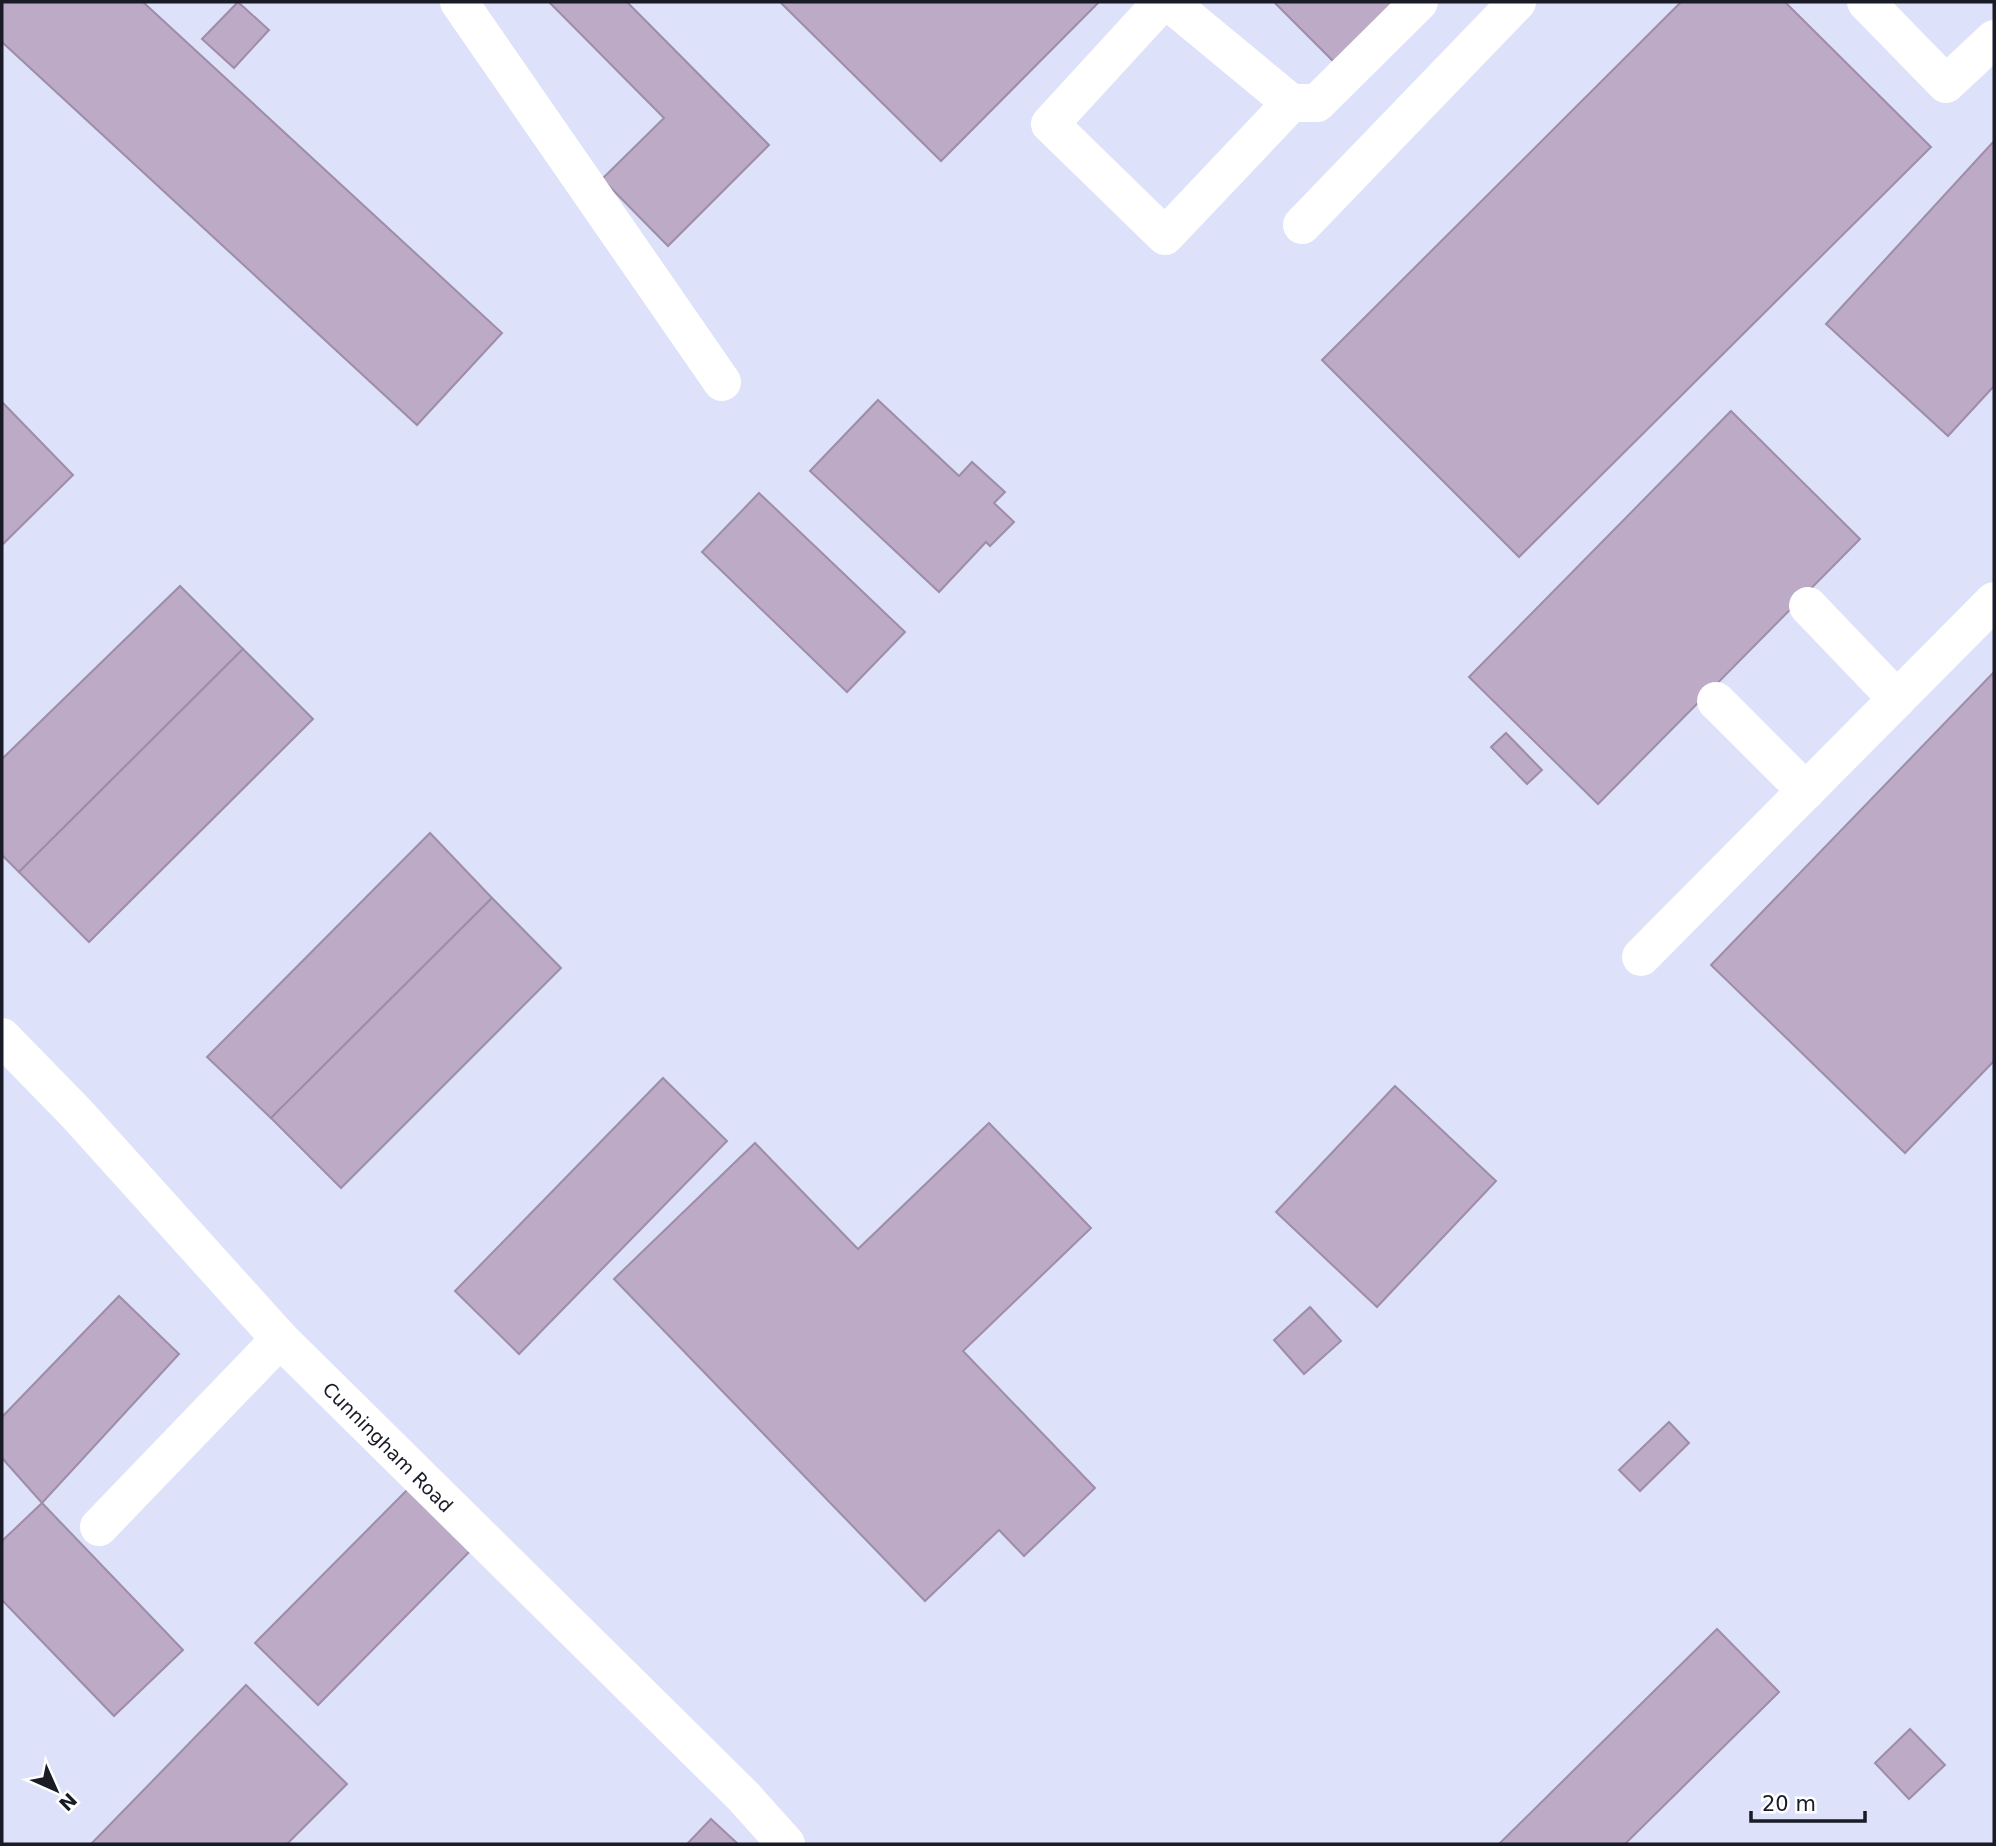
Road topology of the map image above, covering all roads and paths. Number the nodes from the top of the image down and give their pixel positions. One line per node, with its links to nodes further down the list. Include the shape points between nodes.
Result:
1 (459, 2): 10 (street)
2 (1162, 2): 8 (street, via 1050,124 1165,236)
3 (1168, 2): 8 (street)
4 (1419, 2): 8 (street, via 1317,103)
5 (1517, 2): 9 (street)
6 (1866, 2): 7 (street, via 1946,84)
7 (1994, 39)
8 (1291, 103)
9 (1302, 225)
10 (722, 382)
11 (1994, 601): 13 (street)
12 (1808, 606): 13 (street)
13 (1897, 699): 15 (street)
14 (1716, 701): 15 (street)
15 (1806, 791): 16 (street)
16 (1641, 957)
17 (2, 1037): 18 (street, Cunningham Road)
18 (280, 1339): 19 (street); 20 (street, Cunningham Road, via 744,1797)
19 (99, 1527)
20 (786, 1844)

